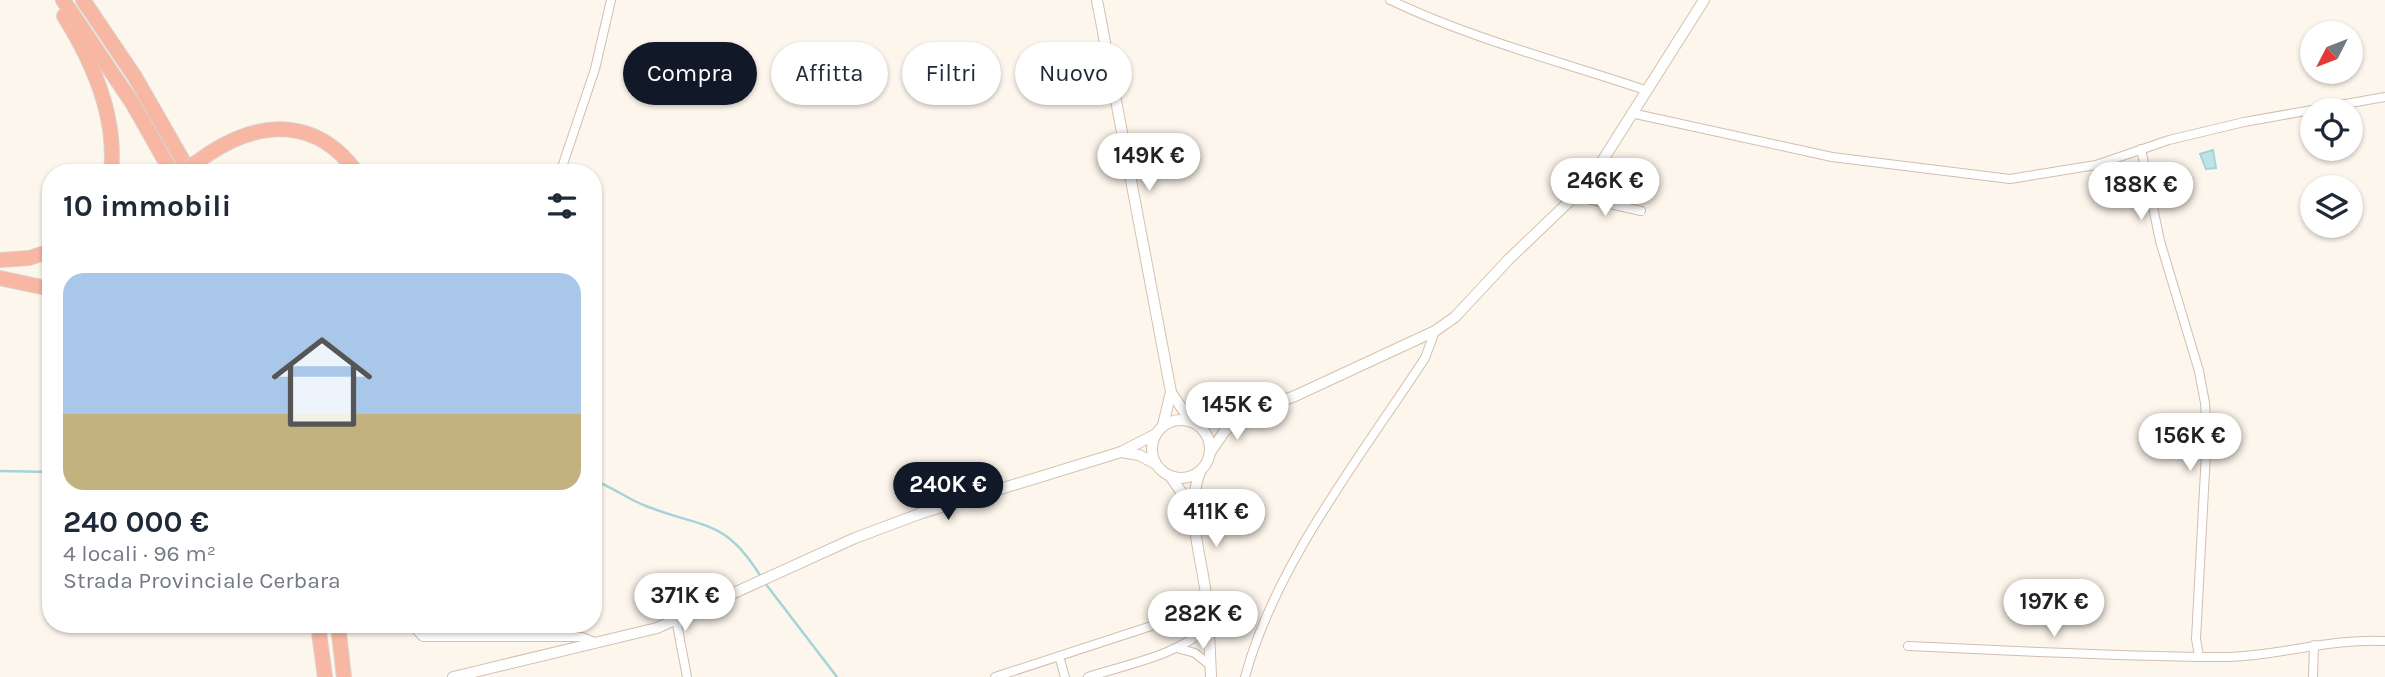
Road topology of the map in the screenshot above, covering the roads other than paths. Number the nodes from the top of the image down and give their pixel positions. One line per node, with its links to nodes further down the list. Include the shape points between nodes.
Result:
1 (54, 0): 12 (highway, via 96,79 110,138)
2 (63, 0): 13 (highway)
3 (83, 0): 14 (highway)
4 (611, 0): 17 (street, via 595,69)
5 (1097, 0): 26 (main road)
6 (1390, 0): 8 (street, via 1531,56)
7 (1704, 0): 8 (main road)
8 (1645, 90): 10 (main road)
9 (2385, 97): 11 (street, via 2292,112)
10 (1632, 113): 11 (street, via 1832,157 2010,179 2096,164); 18 (main road)
11 (2140, 149): 49 (street, via 2205,402)
12 (111, 164)
13 (167, 164)
14 (185, 164)
15 (194, 164): 16 (highway, bridge, via 249,132 287,129 323,142)
16 (347, 164)
17 (563, 164)
18 (1575, 197): 19 (street); 25 (main road, via 1455,317)
19 (1641, 211)
20 (42, 254): 22 (highway)
21 (42, 261): 22 (highway)
22 (0, 263)
23 (0, 278): 24 (highway)
24 (42, 287)
25 (1435, 331): 27 (main road); 58 (street, via 1425,358 1280,583 1256,635)
26 (1171, 392): 28 (main road); 29 (main road)
27 (1243, 415): 28 (main road); 30 (main road)
28 (1194, 423): 29 (main road, via 1176,420); 30 (main road, via 1208,436)
29 (1159, 430): 31 (main road); 32 (main road, via 1152,444)
30 (1211, 451): 33 (main road)
31 (1121, 452): 32 (main road); 38 (main road, via 889,525)
32 (1156, 464): 34 (main road)
33 (1200, 472): 34 (main road, via 1187,478); 35 (main road)
34 (1170, 476): 35 (main road)
35 (1193, 508): 36 (main road)
36 (1206, 595): 37 (street); 39 (main road)
37 (1185, 615): 39 (street); 48 (street)
38 (676, 620): 44 (main road); 54 (street)
39 (1209, 626): 47 (street); 50 (main road)
40 (319, 633): 51 (highway)
41 (339, 633): 52 (highway)
42 (421, 633): 44 (street, via 423,637 582,637)
43 (2385, 641): 45 (street)
44 (600, 644): 53 (main road)
45 (2314, 645): 49 (street); 59 (street)
46 (1908, 646): 49 (street)
47 (1177, 648): 50 (street, via 1195,653); 57 (street)
48 (1059, 656): 55 (street); 56 (street)
49 (2199, 656)
50 (1211, 671)
51 (325, 677)
52 (344, 677)
53 (453, 677)
54 (687, 677)
55 (995, 677)
56 (1065, 677)
57 (1088, 677)
58 (1245, 677)
59 (2313, 677)

